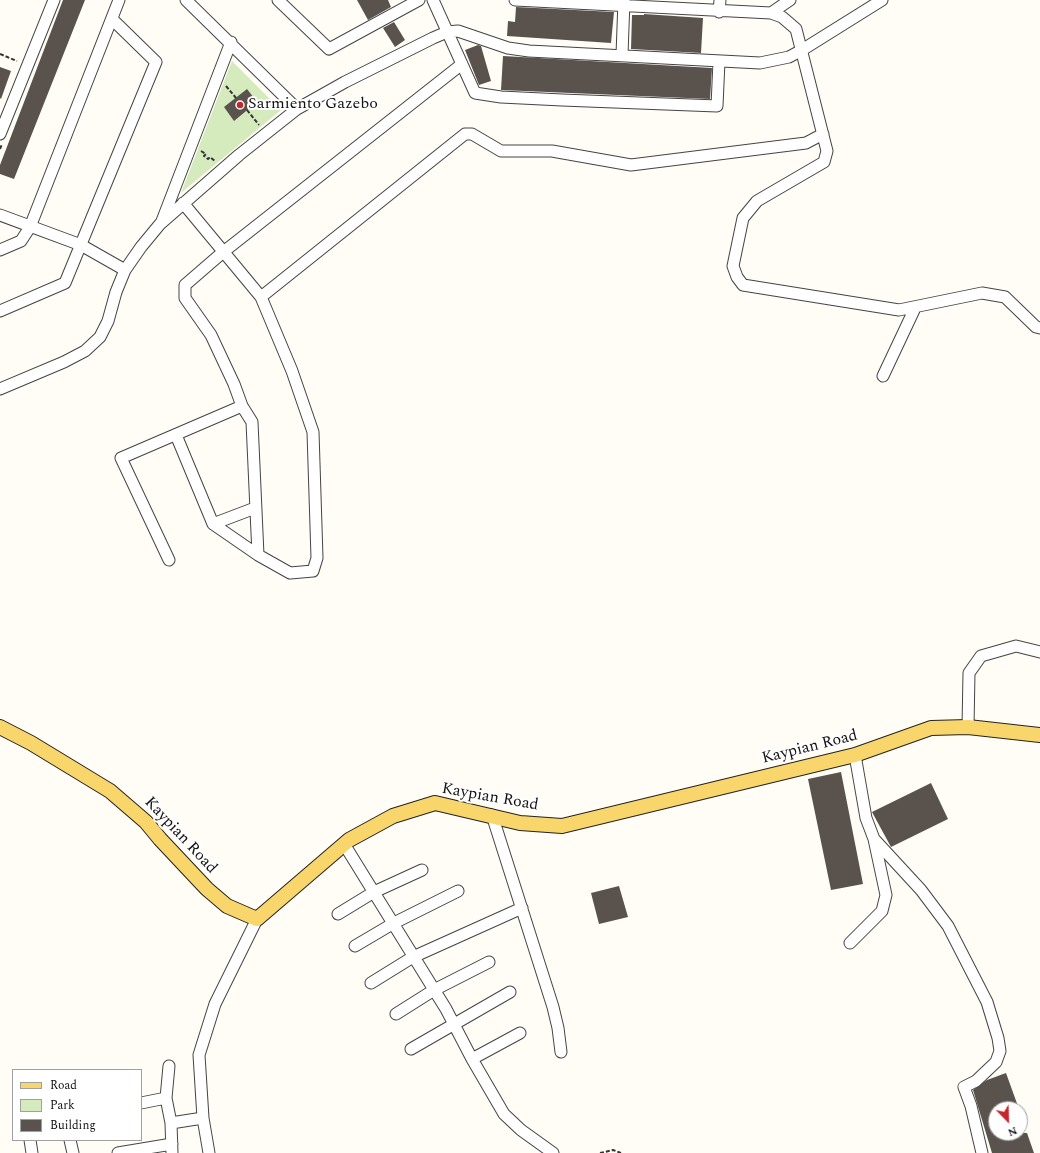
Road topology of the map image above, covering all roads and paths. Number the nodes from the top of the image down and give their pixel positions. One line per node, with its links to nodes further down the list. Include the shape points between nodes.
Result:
1 (54, 0): 23 (street)
2 (119, 0): 15 (street)
3 (186, 0): 17 (street)
4 (278, 0): 5 (street, via 329,49)
5 (419, 0)
6 (433, 0): 16 (street)
7 (515, 0): 11 (street)
8 (720, 0): 13 (street)
9 (790, 0): 14 (street)
10 (882, 0): 18 (street)
11 (624, 2): 12 (street); 20 (street)
12 (673, 4): 13 (street)
13 (719, 12): 14 (street)
14 (771, 13): 18 (street, via 792,24)
15 (112, 19): 32 (street); 33 (street, via 156,62)
16 (447, 32): 20 (street, via 468,33 508,48 529,51); 22 (street); 24 (street, via 345,82)
17 (231, 42): 24 (street); 31 (street)
18 (802, 50): 21 (street, via 774,61 760,63); 28 (street)
19 (0, 54): 23 (path)
20 (622, 55): 21 (street)
21 (719, 61): 22 (street, via 717,106 501,97 475,93)
22 (462, 64): 35 (street)
23 (28, 65): 27 (street)
24 (297, 109): 29 (street)
25 (247, 110): 26 (path)
26 (258, 124)
27 (0, 134)
28 (823, 134): 37 (street, via 806,143 631,165 552,151 502,151 472,134 465,134); 38 (street, via 827,151 824,162 757,201 743,218 733,266 736,277 743,285 899,310)
29 (183, 203): 31 (street); 35 (street)
30 (0, 215): 32 (street)
31 (160, 224): 36 (street)
32 (30, 226): 33 (street); 34 (street, via 21,241)
33 (81, 245): 36 (street); 39 (street, via 64,283)
34 (0, 250)
35 (222, 253): 37 (street); 43 (street, via 185,285 185,298 211,335)
36 (125, 270): 42 (street, via 100,337 85,351 64,362)
37 (261, 297): 47 (street, via 292,371 313,432 317,558 313,570 290,573)
38 (915, 308): 40 (street, via 982,293 1005,297); 41 (street)
39 (0, 311)
40 (1040, 328)
41 (883, 376)
42 (0, 389)
43 (242, 406): 44 (street); 45 (street, via 252,422)
44 (176, 435): 46 (street); 48 (street, via 121,458)
45 (255, 508): 46 (street); 47 (street)
46 (213, 524): 47 (street)
47 (258, 555)
48 (169, 560)
49 (1040, 652): 51 (street, via 1016,646 982,656 970,673)
50 (0, 727): 62 (main road, Kaypian Road, via 110,791 146,822 160,840 212,893 227,906)
51 (968, 727): 52 (main road, Kaypian Road); 53 (main road, Kaypian Road, via 931,728)
52 (1040, 735)
53 (855, 755): 54 (main road, Kaypian Road, via 562,826 520,823); 55 (street, via 866,818)
54 (492, 815): 56 (main road, Kaypian Road, via 435,803 393,816); 60 (street)
55 (874, 838): 64 (street, via 886,895 882,911); 92 (street, via 907,874 948,926 987,1002 1000,1051 996,1062 976,1081 964,1087)
56 (344, 844): 59 (street); 62 (main road, Kaypian Road)
57 (422, 870): 59 (street)
58 (458, 891): 63 (street)
59 (374, 892): 61 (street); 63 (street)
60 (522, 908): 66 (street); 75 (street, via 553,1007)
61 (338, 914)
62 (257, 919): 80 (street, via 215,1004 199,1055)
63 (394, 923): 65 (street); 66 (street)
64 (850, 943)
65 (355, 946)
66 (413, 957): 68 (street); 69 (street)
67 (489, 962): 69 (street)
68 (371, 983)
69 (434, 990): 71 (street); 72 (street)
70 (510, 992): 72 (street)
71 (396, 1014)
72 (454, 1024): 74 (street); 76 (street)
73 (520, 1033): 76 (street)
74 (411, 1049)
75 (561, 1052)
76 (472, 1059): 89 (street, via 504,1114)
77 (169, 1066): 78 (street)
78 (166, 1098): 79 (street); 81 (street)
79 (142, 1103)
80 (203, 1118): 81 (street); 88 (street)
81 (171, 1123): 84 (street)
82 (30, 1141): 85 (street)
83 (70, 1141): 86 (street)
84 (172, 1149): 87 (street)
85 (32, 1153)
86 (73, 1153)
87 (118, 1153)
88 (209, 1153)
89 (552, 1153)
90 (600, 1153): 91 (path, via 613,1150)
91 (621, 1153)
92 (982, 1153)

